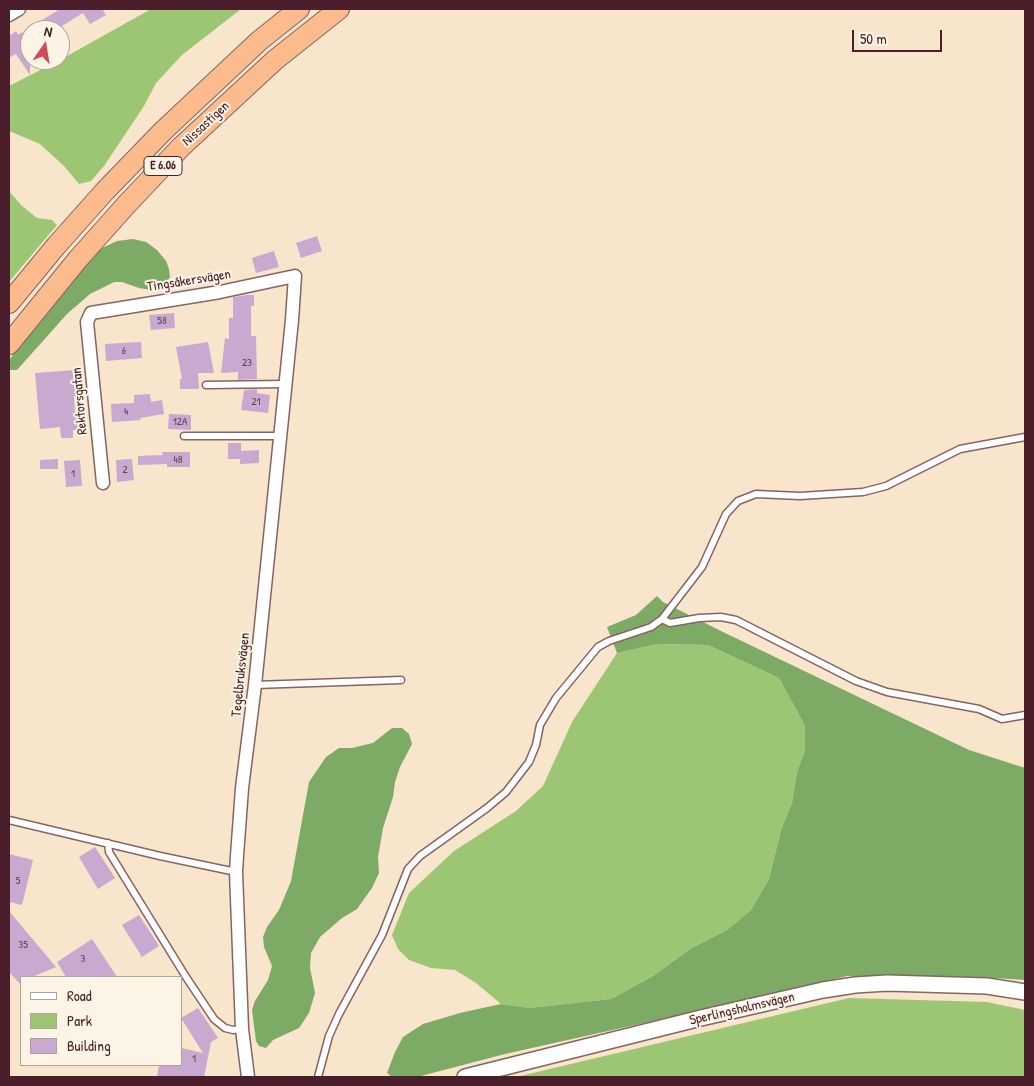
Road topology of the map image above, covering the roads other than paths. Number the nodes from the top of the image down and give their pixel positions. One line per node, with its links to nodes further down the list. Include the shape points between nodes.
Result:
1 (18, 9): 4 (street)
2 (299, 9): 6 (highway, Nissastigen / E 6.06, via 259,41 163,131 105,191)
3 (339, 9): 8 (highway, Nissastigen / E 6.06, via 275,60 181,147 126,204)
4 (9, 15)
5 (295, 276): 7 (street, Tingsåkersvägen, via 91,313); 9 (street, Tegelbruksvägen)
6 (9, 303)
7 (88, 317): 14 (street, Rektorsgatan)
8 (9, 344)
9 (286, 384): 10 (lane); 12 (street, Tegelbruksvägen)
10 (206, 385)
11 (184, 436): 12 (lane)
12 (280, 436): 17 (street, Tegelbruksvägen)
13 (1025, 437): 15 (lane, via 960,449 886,486 863,492 800,496 756,494 738,501 726,514 702,567)
14 (102, 483)
15 (662, 619): 18 (lane, via 670,623 721,617 736,620 856,681 887,692 979,709 1002,719); 25 (lane, via 651,627 598,647 548,711 540,725 529,762 506,792 420,856 408,869 382,935 329,1036)
16 (401, 680): 17 (lane)
17 (255, 685): 21 (street, Tegelbruksvägen, via 242,788)
18 (1025, 714)
19 (9, 820): 20 (lane)
20 (108, 843): 21 (lane); 23 (lane, via 108,852 214,1019 225,1028)
21 (236, 872): 23 (street, Tegelbruksvägen)
22 (1025, 992): 26 (street, Sperlingsholmsvägen, via 987,986 855,985 701,1018)
23 (242, 1029): 24 (street, Tegelbruksvägen)
24 (248, 1077)
25 (318, 1077)
26 (465, 1077)

